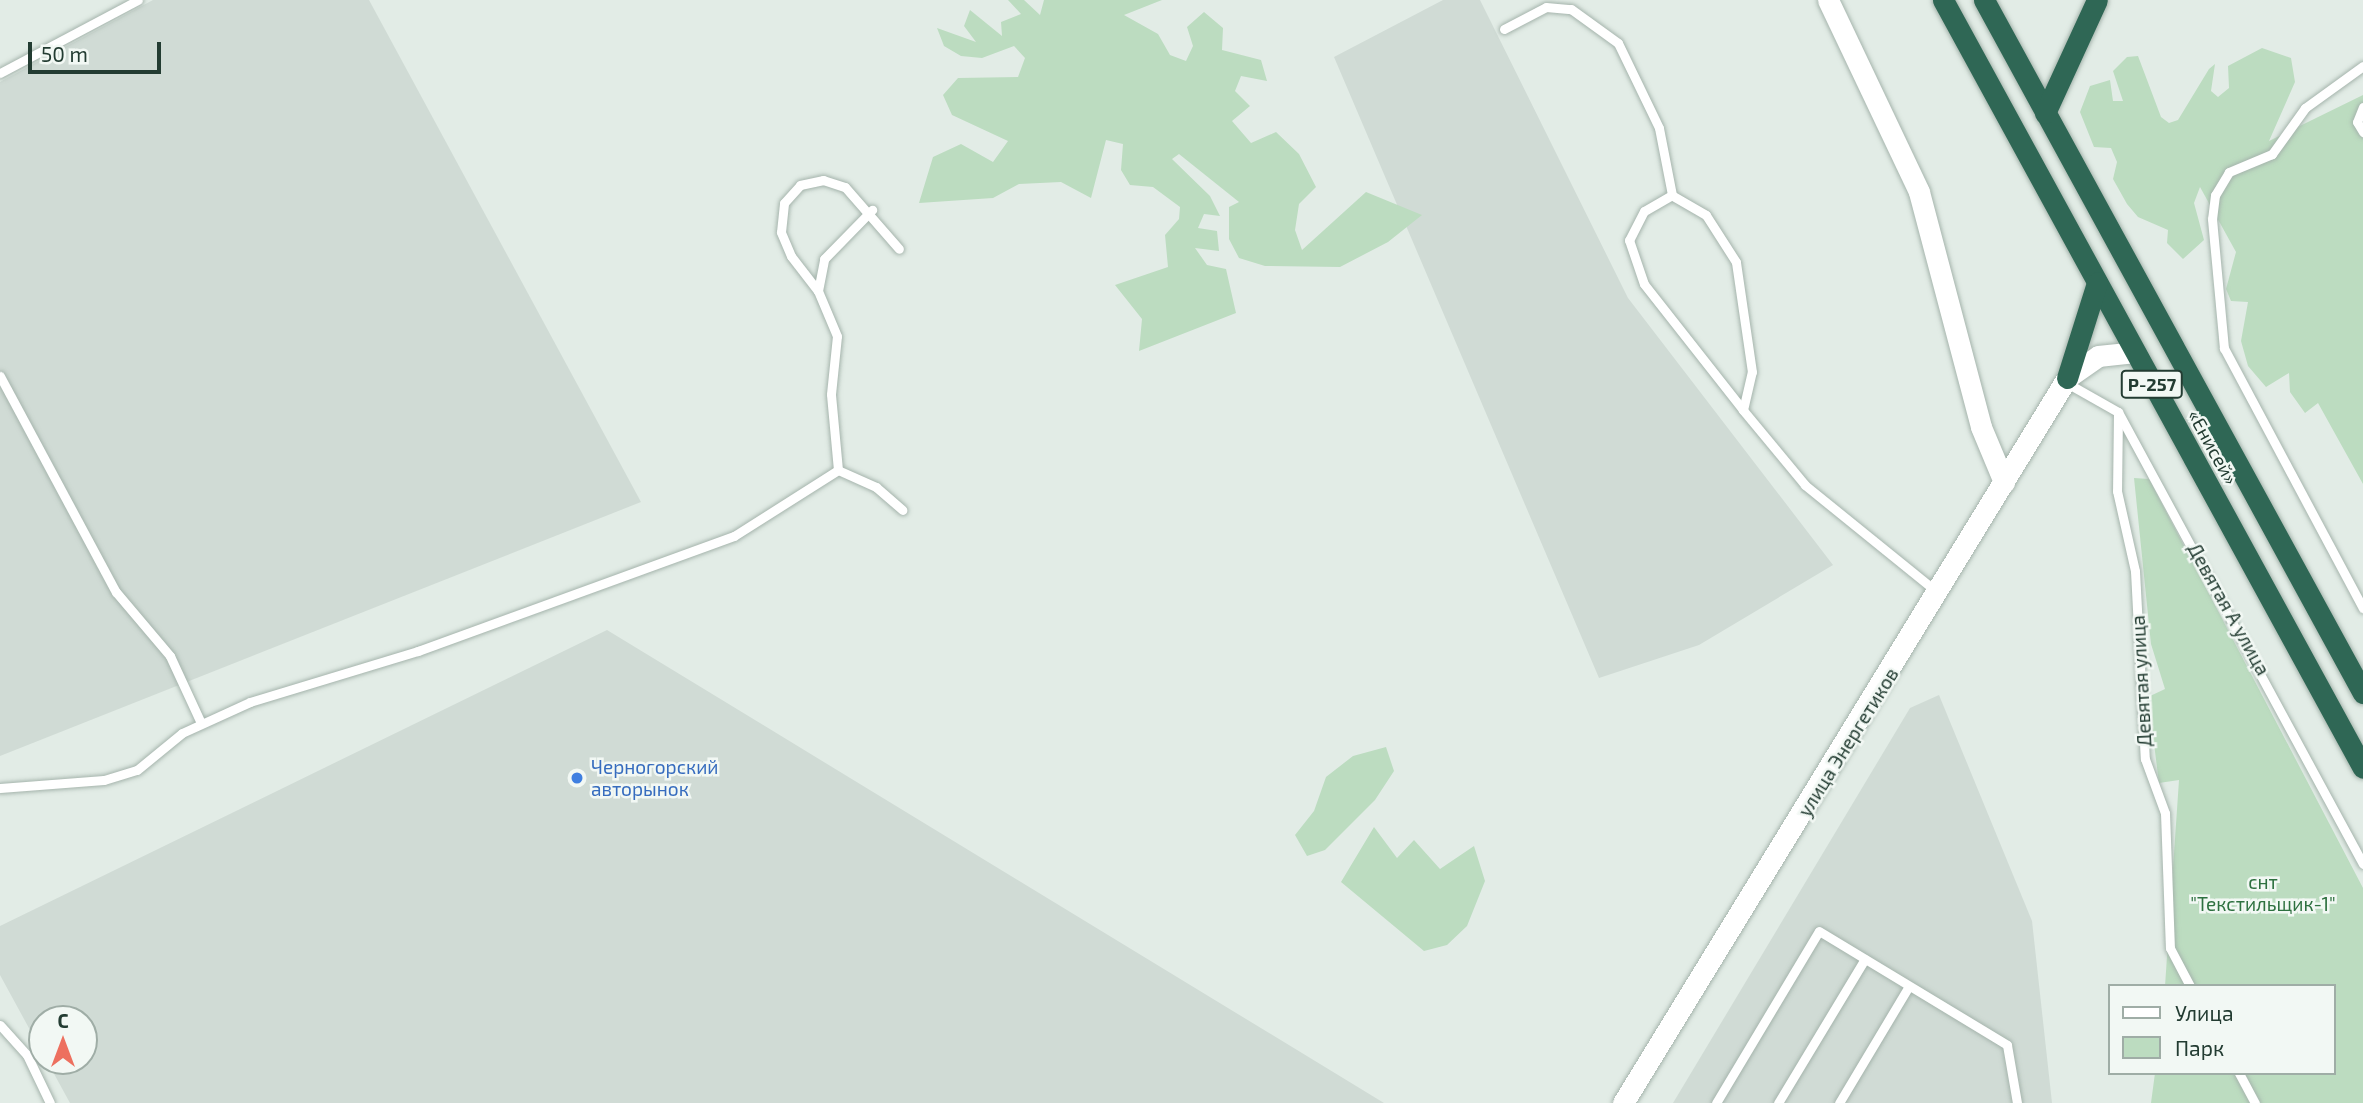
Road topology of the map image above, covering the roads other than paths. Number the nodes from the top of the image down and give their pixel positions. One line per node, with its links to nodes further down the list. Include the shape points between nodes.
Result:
1 (138, 0): 8 (lane)
2 (1828, 0): 23 (main road, via 1919,192 1981,427)
3 (1943, 0): 15 (highway, «Енисей» / Р-257)
4 (1984, 0): 10 (highway, «Енисей» / Р-257)
5 (2097, 0): 10 (highway)
6 (1504, 29): 12 (lane, via 1546,7 1571,9 1618,43 1659,128)
7 (2363, 66): 26 (lane, via 2305,108 2272,154 2229,172 2215,195 2212,219 2224,348)
8 (0, 73)
9 (2363, 107): 11 (lane, via 2357,122)
10 (2045, 113): 27 (highway, «Енисей» / Р-257)
11 (2363, 132)
12 (1672, 195): 20 (lane, via 1706,215 1736,262 1752,372); 20 (lane, via 1644,211 1629,240 1644,284)
13 (872, 210): 14 (lane); 16 (lane, via 824,259); 16 (lane, via 845,187 823,180 800,185 783,204 786,244)
14 (899, 249)
15 (2097, 283): 17 (highway, «Енисей» / Р-257); 19 (highway)
16 (818, 291): 22 (lane, via 837,336 831,394)
17 (2135, 352): 19 (main road, via 2098,356); 29 (highway, «Енисей» / Р-257)
18 (0, 376): 28 (lane, via 116,592 170,656)
19 (2066, 379): 21 (lane); 23 (main road, улица Энергетиков)
20 (1743, 410): 25 (lane, via 1805,485)
21 (2118, 412): 31 (lane, Девятая А улица); 33 (lane, Девятая улица, via 2117,491 2135,572 2145,759 2165,813 2170,948)
22 (838, 470): 24 (lane, via 876,487); 28 (lane, via 734,536)
23 (2004, 482): 25 (main road, улица Энергетиков)
24 (902, 510)
25 (1940, 594): 38 (main road, улица Энергетиков)
26 (2363, 608)
27 (2363, 693)
28 (201, 723): 30 (lane, via 137,770 104,780)
29 (2363, 768)
30 (0, 788)
31 (2363, 864)
32 (1865, 959): 34 (lane); 39 (lane, via 1819,932); 40 (lane)
33 (2189, 984)
34 (1909, 986): 41 (lane); 42 (lane, via 2007,1045)
35 (0, 1025): 37 (lane, via 27,1055)
36 (2240, 1075): 43 (lane)
37 (50, 1103)
38 (1623, 1103)
39 (1716, 1103)
40 (1778, 1103)
41 (1839, 1103)
42 (2017, 1103)
43 (2255, 1103)

